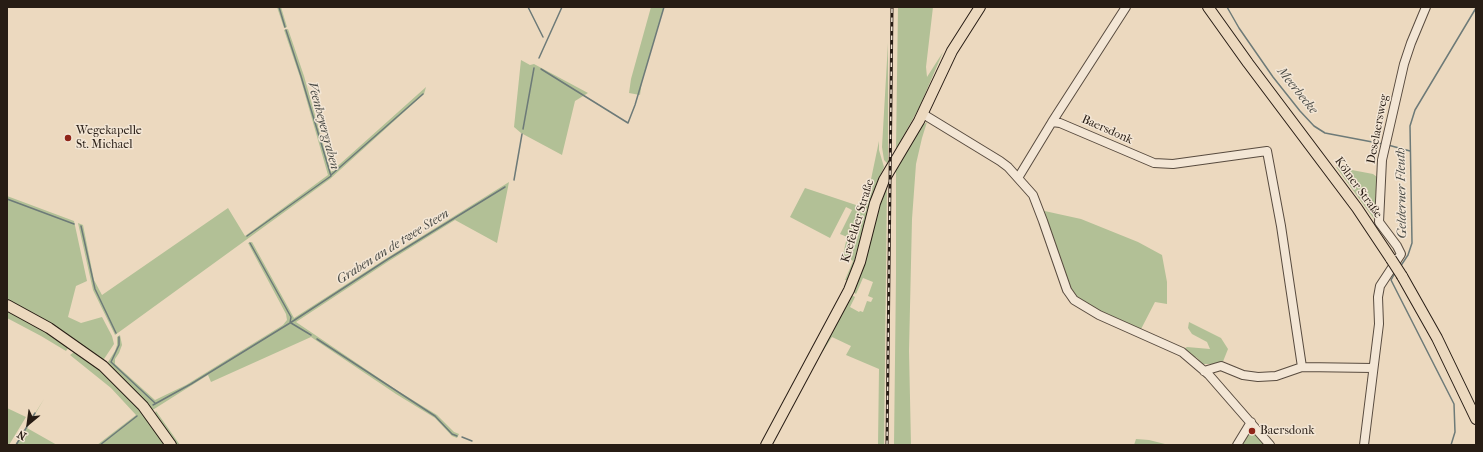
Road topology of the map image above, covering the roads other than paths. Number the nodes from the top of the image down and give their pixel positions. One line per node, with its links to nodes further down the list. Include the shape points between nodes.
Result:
1 (980, 7): 5 (main road, Krefelder Straße, via 952,51)
2 (1126, 7): 6 (street)
3 (1208, 7): 12 (main road, Kölner Straße, bridge, via 1357,208 1391,259 1437,338)
4 (1426, 7): 10 (street, Deselaersweg, via 1404,64 1382,160 1379,222 1401,254 1380,286)
5 (923, 114): 7 (street, via 1000,161); 15 (main road, Krefelder Straße, via 880,187 860,262 849,290)
6 (1052, 122): 7 (street); 9 (street, Baersdonk, via 1060,122 1154,163 1173,164 1267,151)
7 (1018, 178): 11 (street, via 1033,195 1067,290 1074,300 1099,315 1182,352)
8 (7, 306): 14 (main road, via 49,328 103,366 143,406)
9 (1302, 367): 10 (street); 11 (street, via 1276,376 1258,378 1222,366)
10 (1374, 368): 18 (street)
11 (1204, 371): 13 (street)
12 (1476, 419)
13 (1251, 422): 16 (street); 17 (street)
14 (171, 445)
15 (766, 445)
16 (1237, 445)
17 (1270, 445)
18 (1364, 445)

